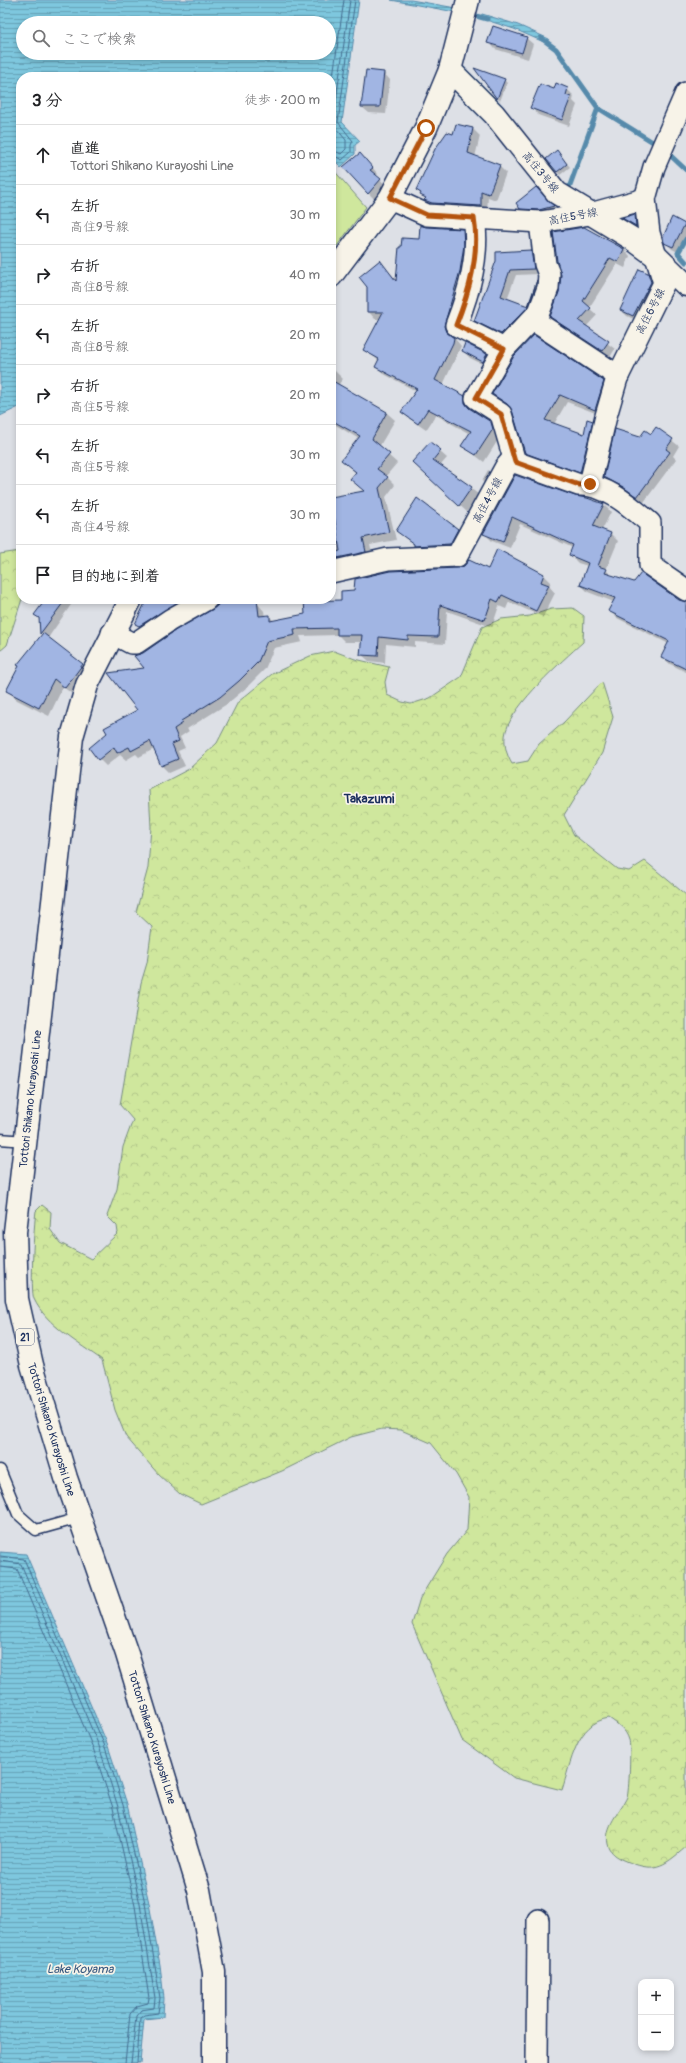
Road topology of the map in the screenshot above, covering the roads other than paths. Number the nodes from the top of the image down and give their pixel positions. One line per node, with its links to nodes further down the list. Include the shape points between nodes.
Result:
1 (468, 0): 2 (main road)
2 (450, 70): 4 (main road, via 426,128); 6 (main road, 高住3号線, via 494,114 557,193)
3 (686, 93): 5 (street, 高住6号線, via 654,167)
4 (390, 198): 7 (street, via 427,215); 10 (main road)
5 (645, 199): 6 (street, 高住5号線); 9 (street, 高住6号線, via 649,233)
6 (590, 214): 8 (street, 高住5号線); 9 (main road, 高住3号線)
7 (474, 218): 8 (street); 13 (street, via 474,264 456,325)
8 (540, 222): 12 (street, 高住5号線, via 545,264 549,274 548,288 540,312)
9 (657, 256): 11 (main road, 高住3号線); 14 (street, 高住6号線, via 664,283)
10 (336, 269)
11 (686, 285)
12 (533, 320): 13 (street, 高住5号線); 14 (street)
13 (504, 349): 15 (street, 高住5号線, via 476,398 501,414)
14 (618, 376): 16 (street, 高住6号線)
15 (515, 462): 16 (street, via 579,485); 17 (street, 高住4号線, via 510,462 505,468 457,556 388,559)
16 (590, 484): 18 (street, via 619,498 650,523 650,565)
17 (336, 571)
18 (686, 590)
19 (128, 604): 21 (main road, Tottori Shikano Kurayoshi Line / 21)
20 (198, 604): 21 (street, via 136,644)
21 (112, 633): 23 (main road, Tottori Shikano Kurayoshi Line / 21, via 87,685 72,737)
22 (0, 1139): 23 (lane)
23 (25, 1141): 25 (main road, Tottori Shikano Kurayoshi Line / 21, via 15,1232 17,1298 32,1365)
24 (0, 1470): 25 (lane, via 18,1514 36,1530)
25 (79, 1518): 27 (main road, Tottori Shikano Kurayoshi Line / 21, via 127,1654 199,1890 214,1972)
26 (538, 1920): 28 (street)
27 (214, 2063)
28 (537, 2063)

